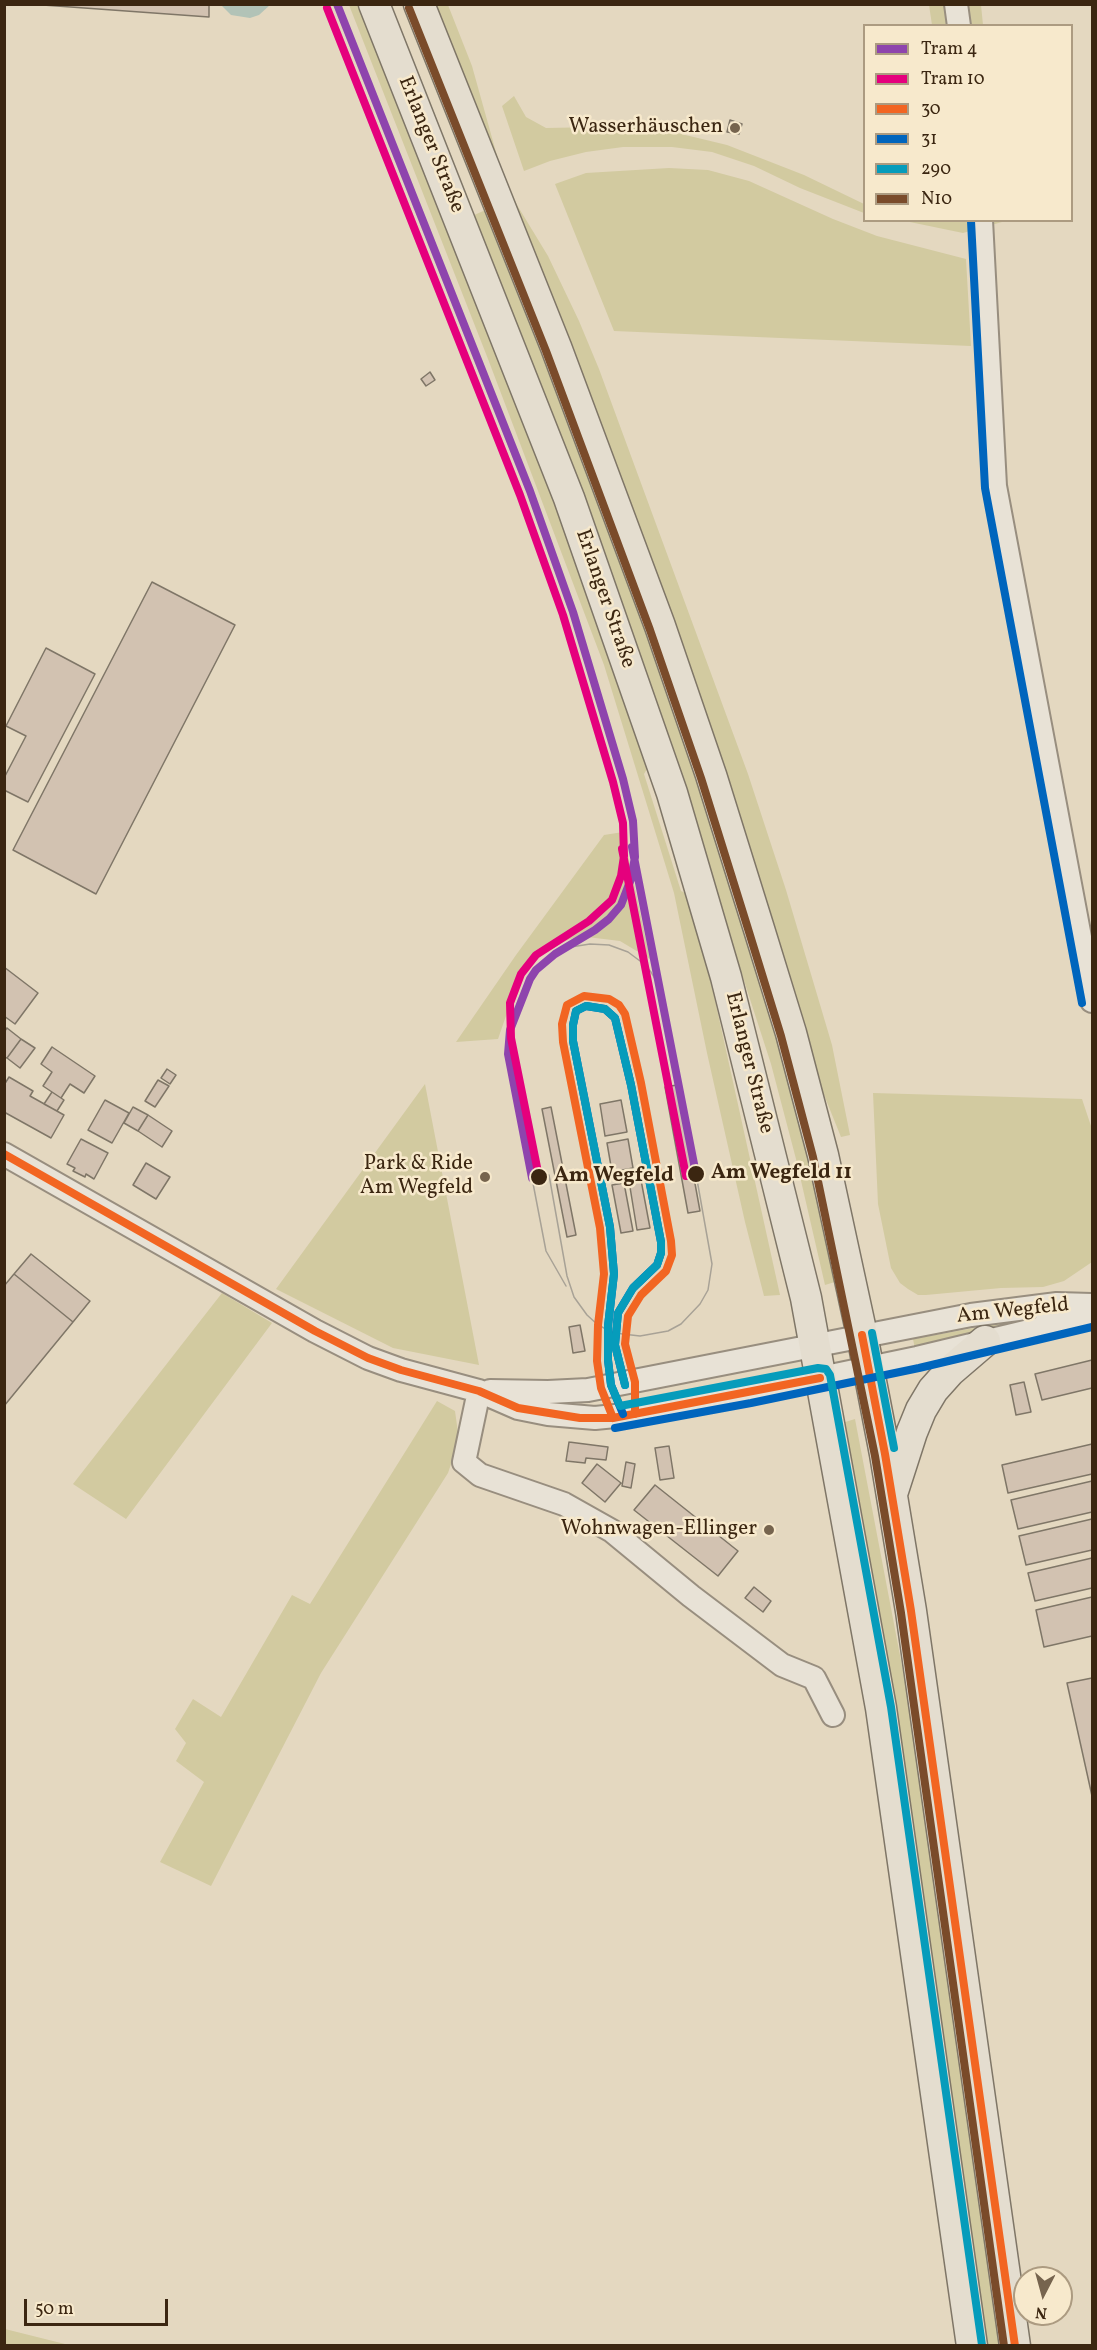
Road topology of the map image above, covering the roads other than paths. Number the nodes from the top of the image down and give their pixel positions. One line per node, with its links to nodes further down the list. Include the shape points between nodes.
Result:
1 (374, 4): 12 (main road, Erlanger Straße, via 569,498 672,793 726,977)
2 (419, 4): 10 (main road, Erlanger Straße, via 556,347 711,775 791,1033 823,1155)
3 (956, 4): 4 (street)
4 (959, 24)
5 (981, 222): 6 (street, via 995,486)
6 (1092, 1001)
7 (4, 1154): 15 (street, via 368,1358)
8 (1092, 1305): 10 (street, Am Wegfeld, via 1057,1304 987,1312)
9 (1092, 1316): 11 (street, Am Wegfeld)
10 (862, 1335): 12 (street, Am Wegfeld); 13 (main road, Erlanger Straße)
11 (985, 1341): 13 (street, Am Wegfeld); 16 (main road, via 933,1390 917,1421)
12 (814, 1344): 14 (main road, Erlanger Straße); 15 (street, Am Wegfeld, via 588,1390)
13 (868, 1368): 14 (street, Am Wegfeld); 16 (main road, Erlanger Straße)
14 (820, 1378): 15 (street, Am Wegfeld, via 635,1414 595,1418 518,1408); 18 (main road, Erlanger Straße, via 881,1708)
15 (479, 1391): 17 (street, via 464,1462 480,1475 564,1504 612,1531 782,1665 814,1678)
16 (892, 1493): 19 (main road, Erlanger Straße)
17 (833, 1715)
18 (972, 2346)
19 (1016, 2346)

